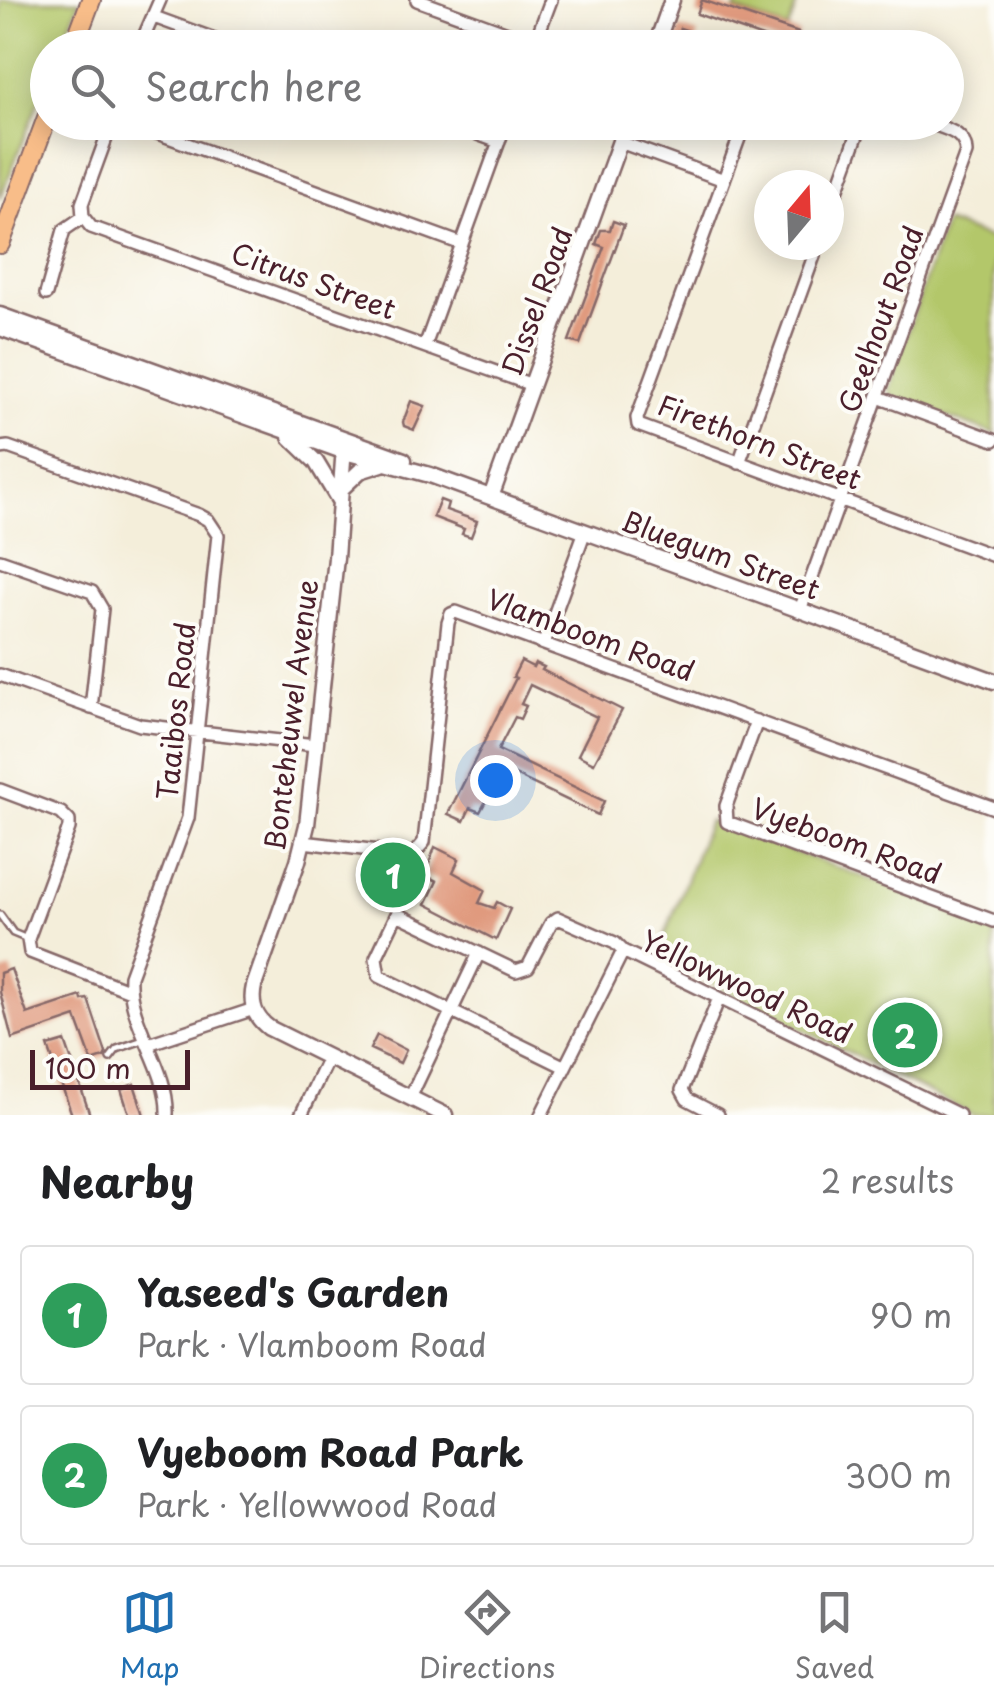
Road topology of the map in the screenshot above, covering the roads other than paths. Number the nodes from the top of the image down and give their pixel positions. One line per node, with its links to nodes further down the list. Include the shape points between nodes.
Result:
1 (90, 0): 7 (highway)
2 (160, 0): 6 (street)
3 (417, 0): 10 (street)
4 (550, 0): 11 (street)
5 (672, 0): 12 (street)
6 (154, 17): 8 (street); 9 (street)
7 (79, 30)
8 (148, 30)
9 (189, 30)
10 (495, 30)
11 (539, 30)
12 (661, 30)
13 (39, 140): 25 (highway)
14 (105, 140): 24 (street)
15 (176, 140): 26 (street)
16 (494, 140): 20 (street)
17 (738, 140): 23 (street, Firethorn Street)
18 (855, 140): 22 (street)
19 (963, 140): 33 (street, Geelhout Road, via 966,153)
20 (499, 142): 26 (street)
21 (620, 142): 23 (street); 32 (street, Dissel Road)
22 (844, 172)
23 (724, 180): 38 (street, Firethorn Street, via 637,418 643,429)
24 (83, 217): 28 (street, via 64,230); 31 (street, Citrus Street, via 91,226)
25 (0, 244)
26 (462, 244): 31 (street)
27 (813, 260): 38 (street)
28 (46, 294)
29 (0, 315): 36 (street, Bluegum Street)
30 (0, 328): 34 (street, Bluegum Street)
31 (425, 346): 32 (street, Citrus Street)
32 (532, 385): 42 (street, Dissel Road)
33 (878, 396): 35 (street); 43 (street, Geelhout Road)
34 (278, 428): 36 (street, Bluegum Street); 41 (street, via 310,455)
35 (994, 440)
36 (346, 446): 39 (street, Bluegum Street); 40 (street, Bluegum Street); 41 (street, Bonteheuwel Avenue)
37 (0, 448): 53 (street, Taaibos Road, via 199,515 214,526 218,541)
38 (739, 463): 43 (street, Firethorn Street)
39 (388, 464): 40 (street, Bluegum Street); 41 (street, via 360,470)
40 (430, 475): 42 (street, Bluegum Street)
41 (340, 496): 54 (street, Bonteheuwel Avenue)
42 (491, 497): 44 (street, Bluegum Street)
43 (840, 500): 45 (street, Firethorn Street); 47 (street, Geelhout Road)
44 (585, 532): 47 (street, Bluegum Street); 48 (street)
45 (994, 556)
46 (0, 560): 51 (street, via 99,599)
47 (800, 610): 50 (street, Bluegum Street)
48 (544, 643): 52 (street, Vlamboom Road); 57 (street, Vlamboom Road, via 451,614 420,850 413,855)
49 (0, 674): 51 (street)
50 (994, 680)
51 (91, 708): 53 (street, via 140,725)
52 (757, 721): 56 (street, Vlamboom Road); 59 (street, Vyeboom Road, via 726,806 727,822)
53 (198, 732): 54 (street); 63 (street, Taaibos Road, via 186,826)
54 (316, 744): 57 (street, Bonteheuwel Avenue)
55 (0, 790): 60 (street, via 70,821)
56 (994, 808)
57 (304, 842): 65 (street, Bonteheuwel Avenue, via 254,986)
58 (0, 915): 60 (lane, via 13,933)
59 (994, 920)
60 (28, 939): 63 (street, via 33,955)
61 (623, 950): 62 (street, via 562,918 550,923 526,969 513,970); 64 (street, Yellowwood Road); 70 (street, Yellowwood Road)
62 (479, 953): 66 (street); 66 (street, via 397,914 376,958 376,971 387,981)
63 (130, 990): 67 (street)
64 (718, 998): 76 (street, via 682,1090); 77 (street, Yellowwood Road)
65 (254, 1010): 67 (street); 69 (street, via 269,1028)
66 (451, 1012): 70 (street); 71 (street)
67 (147, 1042): 68 (lane, via 117,1049); 72 (street)
68 (110, 1058)
69 (328, 1058): 71 (street); 73 (street)
70 (565, 1067): 75 (street, Yellowwood Road)
71 (410, 1098): 74 (street)
72 (167, 1115)
73 (301, 1115)
74 (445, 1115)
75 (541, 1115)
76 (718, 1115)
77 (958, 1115)

